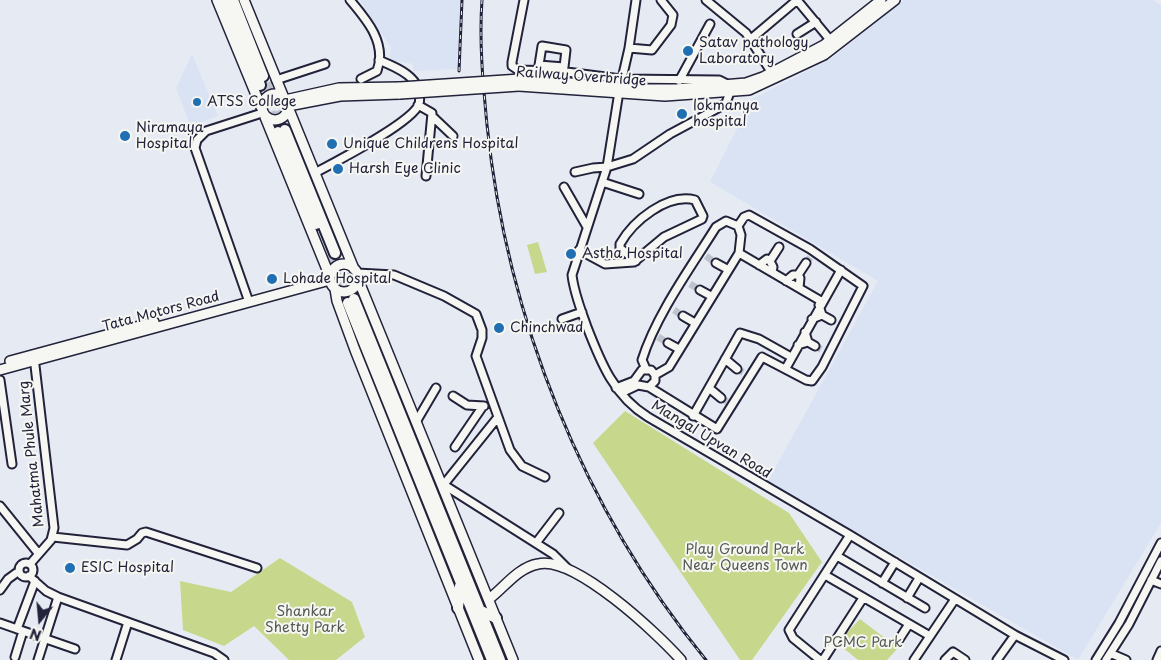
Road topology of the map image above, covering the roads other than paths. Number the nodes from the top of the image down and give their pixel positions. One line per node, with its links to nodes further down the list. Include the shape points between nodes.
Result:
1 (217, 0): 30 (main road)
2 (224, 0): 25 (highway)
3 (233, 0): 25 (highway)
4 (350, 0): 19 (street, via 377,39)
5 (524, 0): 23 (street, via 512,66 518,70 554,68)
6 (636, 0): 18 (street)
7 (661, 0): 18 (street, via 673,15 671,25 652,50)
8 (706, 0): 16 (street)
9 (797, 0): 13 (street); 16 (street)
10 (881, 0): 17 (main road)
11 (895, 0): 26 (main road, via 816,60 760,86)
12 (247, 2): 25 (main road)
13 (816, 22): 15 (street); 17 (street)
14 (710, 24): 24 (street)
15 (797, 34)
16 (751, 40): 21 (street)
17 (831, 41): 21 (main road)
18 (629, 48): 23 (street)
19 (379, 60): 22 (street, via 377,71); 29 (street, via 414,80 418,89)
20 (325, 64): 25 (street)
21 (772, 73): 26 (main road)
22 (361, 78)
23 (621, 81): 24 (street)
24 (679, 81): 26 (street, via 719,80)
25 (267, 82): 28 (main road)
26 (729, 89): 28 (main road, Railway Overbridge, bridge, via 520,82 400,91 339,88); 34 (street, via 726,103 722,106 670,134 633,159)
27 (618, 98): 34 (street, Mangal Upvan Road)
28 (286, 103): 30 (main road, via 277,95 269,95 264,100); 30 (main road, via 286,115 280,120 272,120); 36 (main road)
29 (418, 105): 31 (street, via 430,110); 36 (street, via 414,112 392,128)
30 (263, 112): 57 (main road); 63 (street, via 206,131 201,134 195,148)
31 (432, 117): 33 (street); 37 (street)
32 (282, 131): 46 (highway)
33 (452, 136)
34 (607, 167): 35 (street); 38 (street, Mangal Upvan Road)
35 (575, 172)
36 (315, 173): 55 (main road)
37 (426, 176)
38 (602, 182): 40 (street); 42 (street, Mangal Upvan Road)
39 (564, 187): 42 (street)
40 (638, 194)
41 (738, 226): 45 (street, via 741,235); 53 (street, via 749,215); 86 (street, via 726,221 716,227 642,360)
42 (587, 227): 44 (street, Mangal Upvan Road)
43 (779, 247): 48 (street)
44 (579, 250): 47 (street, via 605,264); 65 (street, Mangal Upvan Road, via 572,275)
45 (739, 253): 51 (street); 52 (street)
46 (332, 254)
47 (636, 261): 47 (street, via 664,237 702,219 695,200 681,198 643,218 620,244 620,248)
48 (770, 261): 51 (street); 54 (street)
49 (716, 263): 52 (street)
50 (806, 263): 56 (street)
51 (759, 265): 54 (street)
52 (727, 269): 62 (street)
53 (841, 270): 64 (street); 85 (street, via 863,286 812,381)
54 (772, 272): 58 (street)
55 (356, 274): 57 (main road, via 347,264 339,265 332,270); 60 (main road, via 351,290); 96 (street, via 394,275 444,296 476,314 482,338 476,356); 100 (main road)
56 (798, 275): 58 (street); 59 (street)
57 (330, 278): 60 (main road); 63 (main road, Tata Motors Road)
58 (786, 281): 59 (street)
59 (799, 288): 64 (street)
60 (335, 289): 132 (main road, via 355,350)
61 (700, 290): 62 (street)
62 (711, 296): 71 (street)
63 (248, 300): 81 (main road, Tata Motors Road)
64 (820, 303): 66 (street); 69 (street)
65 (582, 312): 68 (street); 93 (street, Mangal Upvan Road, via 606,373)
66 (822, 315): 69 (street); 70 (street)
67 (683, 316): 71 (street)
68 (562, 319)
69 (812, 319): 72 (street)
70 (831, 320)
71 (695, 322): 78 (street)
72 (805, 332): 73 (street); 76 (street)
73 (808, 342): 76 (street); 77 (street)
74 (668, 343): 78 (street)
75 (769, 345): 79 (street); 80 (street); 82 (street, via 740,334)
76 (798, 345): 80 (street)
77 (815, 346)
78 (680, 349): 88 (street, via 669,367)
79 (762, 357): 85 (street); 98 (street, via 717,429)
80 (791, 357): 85 (street)
81 (34, 358): 83 (main road); 87 (main road, Tata Motors Road); 108 (street, Mahatma Phule Marg)
82 (723, 362): 84 (street); 92 (street)
83 (0, 364)
84 (734, 368)
85 (786, 368)
86 (646, 369): 88 (street); 93 (street)
87 (0, 370)
88 (656, 374): 90 (street)
89 (0, 380): 102 (street)
90 (649, 387): 93 (street, via 638,385); 98 (street)
91 (436, 388): 100 (street)
92 (707, 390): 95 (street); 98 (street)
93 (618, 391): 107 (street, Mangal Upvan Road, via 646,416)
94 (453, 396): 97 (street, via 467,405)
95 (718, 396)
96 (492, 401): 97 (street); 99 (street)
97 (483, 406): 101 (street)
98 (693, 416)
99 (498, 417): 103 (street, via 515,459); 104 (street)
100 (416, 422): 104 (main road)
101 (455, 446)
102 (12, 464)
103 (545, 477)
104 (443, 483): 109 (street); 130 (main road)
105 (0, 507): 111 (street)
106 (559, 513): 109 (street)
107 (850, 535): 112 (street); 114 (street, Mangal Upvan Road)
108 (53, 537): 111 (street, Mahatma Phule Marg); 116 (street, via 127,546 146,532)
109 (536, 543): 117 (street)
110 (1161, 543): 162 (street)
111 (38, 553): 115 (street, Mahatma Phule Marg)
112 (837, 556): 119 (street); 124 (street)
113 (1161, 561): 122 (street)
114 (895, 562): 121 (street, Mangal Upvan Road); 124 (street)
115 (30, 564): 118 (street, via 22,564); 120 (street)
116 (257, 568)
117 (569, 569): 130 (main road, via 554,564 536,564 519,572); 155 (main road, via 648,625)
118 (20, 571): 120 (street); 126 (street)
119 (825, 575): 128 (street); 156 (street, via 789,633)
120 (32, 578): 127 (street); 139 (street)
121 (919, 578): 129 (street); 131 (street, Mangal Upvan Road)
122 (1151, 580): 125 (street); 147 (street)
123 (460, 583): 132 (highway); 134 (highway, via 351,301); 152 (highway)
124 (882, 583): 129 (street)
125 (1161, 584)
126 (0, 590)
127 (58, 597): 136 (street); 142 (street)
128 (863, 598): 138 (street); 156 (street)
129 (907, 598): 133 (street)
130 (489, 599): 135 (main road)
131 (955, 599): 140 (street, Mangal Upvan Road); 141 (street)
132 (458, 608): 151 (main road)
133 (925, 608)
134 (479, 610): 135 (highway); 153 (highway)
135 (496, 618): 154 (main road)
136 (128, 622): 149 (street); 150 (street, via 214,652)
137 (0, 623): 139 (street)
138 (909, 624): 141 (street); 143 (street)
139 (20, 630): 142 (street); 146 (street)
140 (1014, 635): 160 (street); 161 (street, Mangal Upvan Road)
141 (930, 636): 157 (street)
142 (45, 638): 144 (street); 148 (street)
143 (898, 641)
144 (75, 649)
145 (1161, 651): 164 (street)
146 (15, 657)
147 (1109, 657): 163 (street)
148 (38, 660)
149 (116, 660)
150 (224, 660)
151 (479, 660)
152 (492, 660)
153 (500, 660)
154 (513, 660)
155 (681, 660)
156 (821, 660)
157 (914, 660)
158 (945, 660): 159 (street, via 953,652)
159 (965, 660)
160 (997, 660)
161 (1064, 660)
162 (1096, 660)
163 (1126, 660)
164 (1157, 660)

